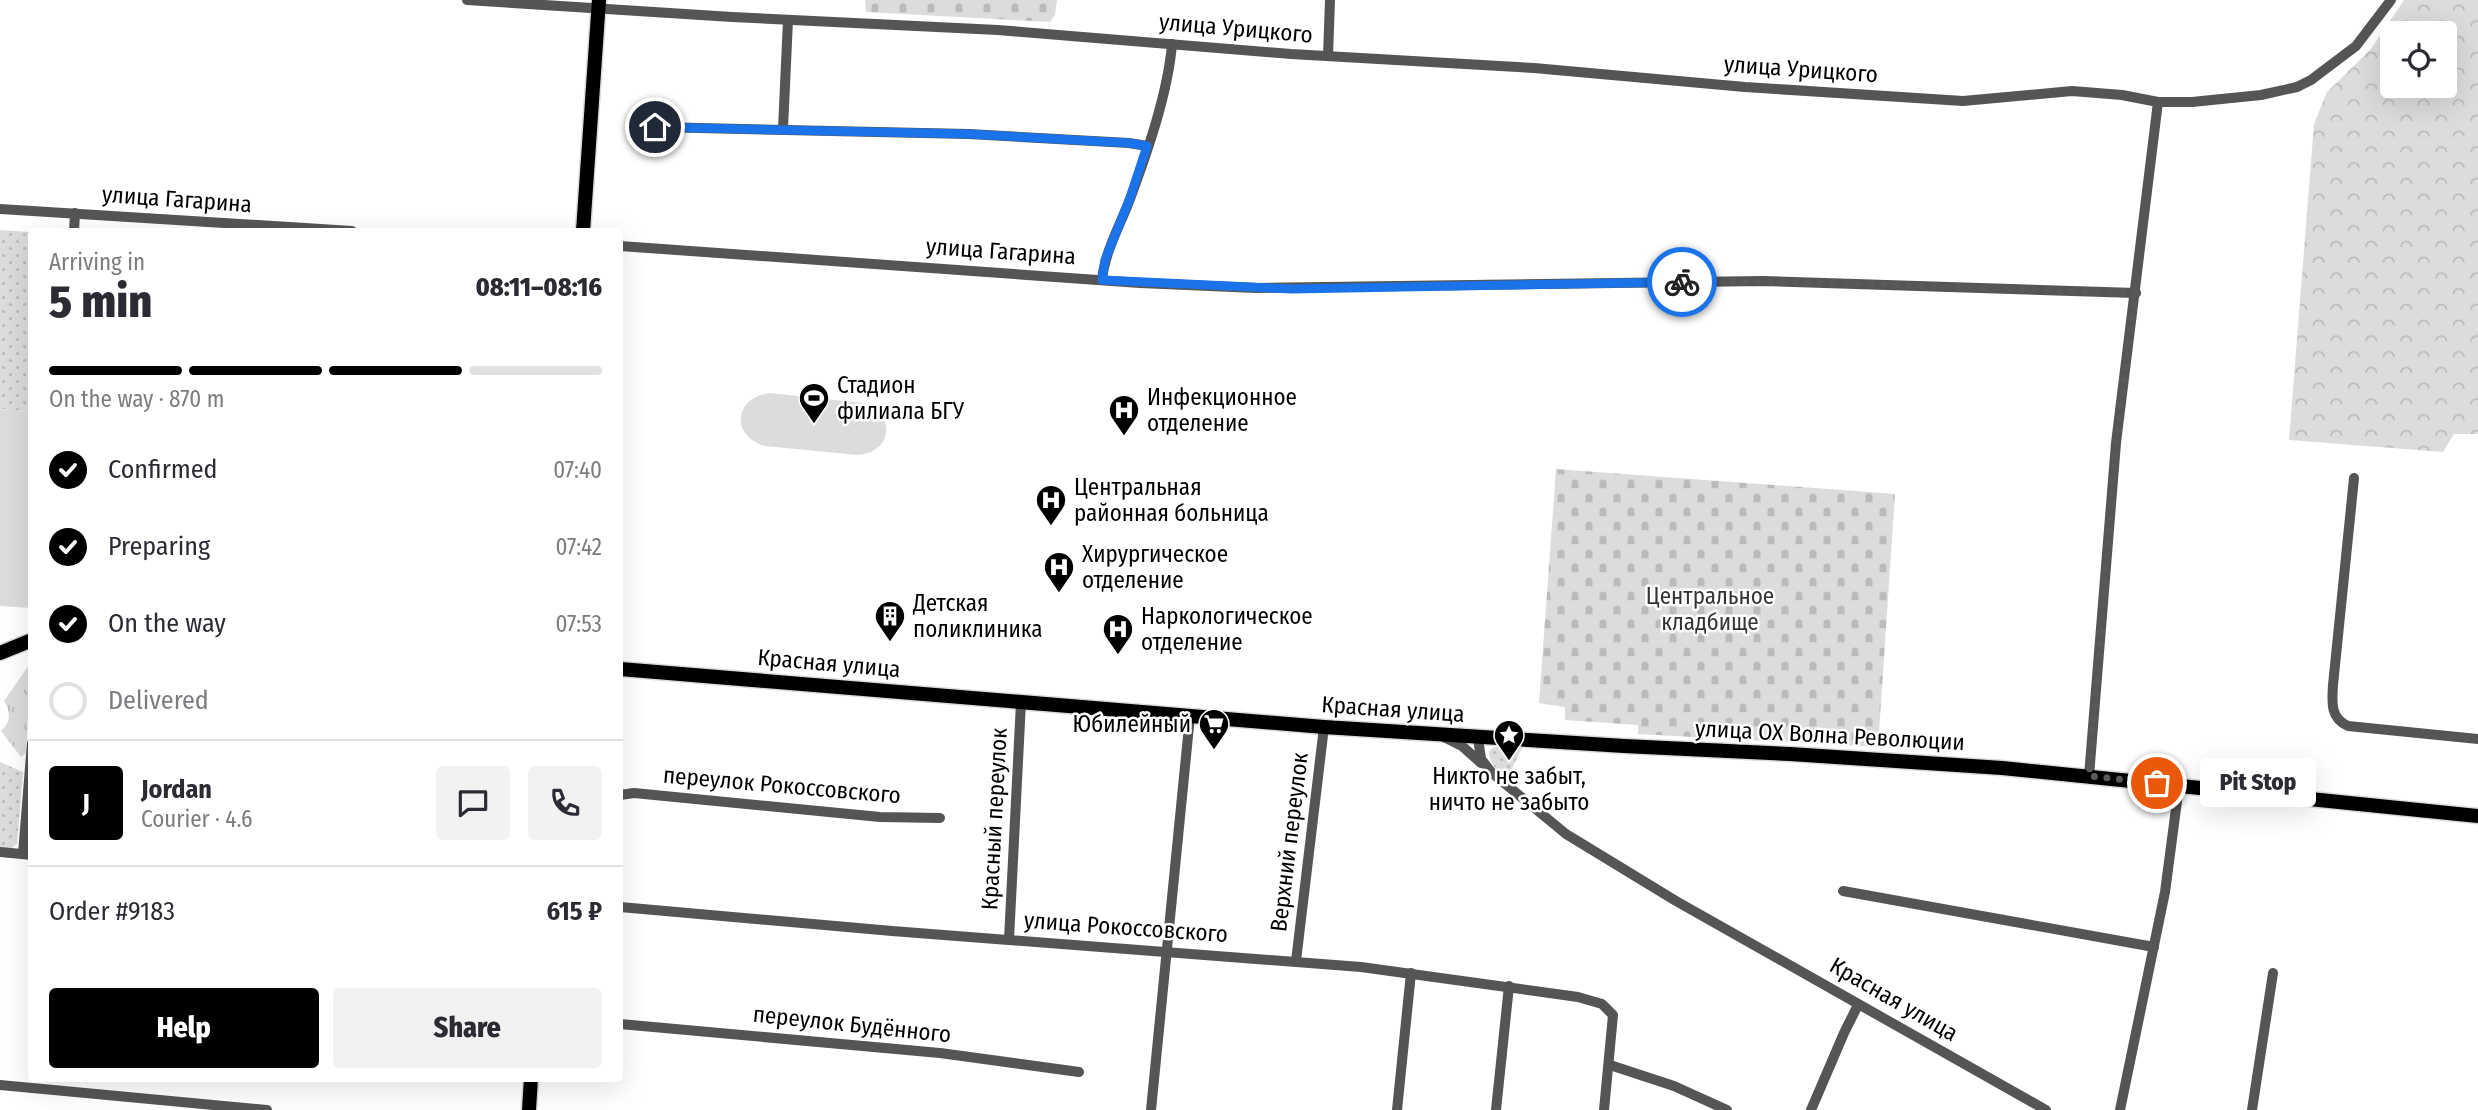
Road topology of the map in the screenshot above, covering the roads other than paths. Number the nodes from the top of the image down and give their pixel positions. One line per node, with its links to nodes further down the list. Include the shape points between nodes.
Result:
1 (467, 0): 4 (street, улица Урицкого)
2 (1330, 0): 7 (street)
3 (2391, 0): 8 (street, улица Урицкого, via 2356,46 2327,71 2297,87 2233,99)
4 (599, 5): 5 (street, улица Урицкого); 16 (main road)
5 (788, 20): 6 (street, улица Урицкого); 10 (street)
6 (1172, 44): 7 (street, улица Урицкого); 11 (street, via 1169,72)
7 (1328, 56): 8 (street, улица Урицкого, via 1963,101 2089,92)
8 (2158, 102): 19 (street)
9 (655, 127): 10 (street)
10 (782, 129): 11 (street, via 969,134)
11 (1147, 146): 18 (street, via 1105,260)
12 (0, 209): 13 (street, улица Гагарина)
13 (75, 213): 14 (street); 15 (street, улица Гагарина)
14 (74, 228)
15 (306, 228)
16 (583, 228)
17 (623, 246): 18 (street, улица Гагарина)
18 (1102, 280): 19 (street, улица Гагарина, via 1292,289 1763,281)
19 (2136, 293): 31 (street, via 2116,443)
20 (2354, 478): 29 (street, via 2333,685 2335,716 2348,726)
21 (28, 642): 22 (main road)
22 (0, 653)
23 (623, 669): 24 (main road, Красная улица)
24 (1021, 702): 25 (main road, Красная улица); 41 (street, Красный переулок)
25 (1189, 716): 26 (main road, Красная улица); 43 (street)
26 (1324, 727): 27 (main road, Красная улица); 44 (street, Верхний переулок)
27 (1440, 735): 28 (main road, Красная улица); 30 (street, via 1462,746)
28 (1478, 738): 30 (street, Красная улица, via 1481,759); 31 (main road, улица ОХ Волна Революции, via 1818,755)
29 (2478, 738)
30 (1492, 773): 48 (street, Красная улица, via 1583,845)
31 (2089, 776): 32 (main road, улица ОХ Волна Революции)
32 (2179, 786): 34 (main road, улица ОХ Волна Революции); 42 (street)
33 (623, 795): 35 (street, переулок Рокоссовского)
34 (2478, 816)
35 (940, 818)
36 (28, 832): 38 (street)
37 (0, 852): 38 (street)
38 (27, 854)
39 (1843, 891): 42 (street)
40 (623, 907): 41 (street, улица Рокоссовского)
41 (1009, 939): 43 (street, улица Рокоссовского)
42 (2154, 947): 63 (street)
43 (1168, 951): 44 (street, улица Рокоссовского); 56 (street)
44 (1296, 961): 45 (street, улица Рокоссовского)
45 (1411, 973): 47 (street, улица Рокоссовского); 57 (street)
46 (2273, 973): 64 (street)
47 (1509, 986): 50 (street, улица Рокоссовского, via 1578,996 1611,1011); 58 (street)
48 (1858, 1005): 61 (street); 62 (street, Красная улица)
49 (623, 1024): 51 (street, переулок Будённого, via 940,1053)
50 (1610, 1065): 59 (street); 60 (street)
51 (1079, 1072)
52 (531, 1082): 55 (main road)
53 (0, 1085): 54 (street)
54 (267, 1110)
55 (529, 1110)
56 (1152, 1110)
57 (1397, 1110)
58 (1496, 1110)
59 (1604, 1110)
60 (1727, 1110)
61 (1811, 1110)
62 (2046, 1110)
63 (2120, 1110)
64 (2252, 1110)

